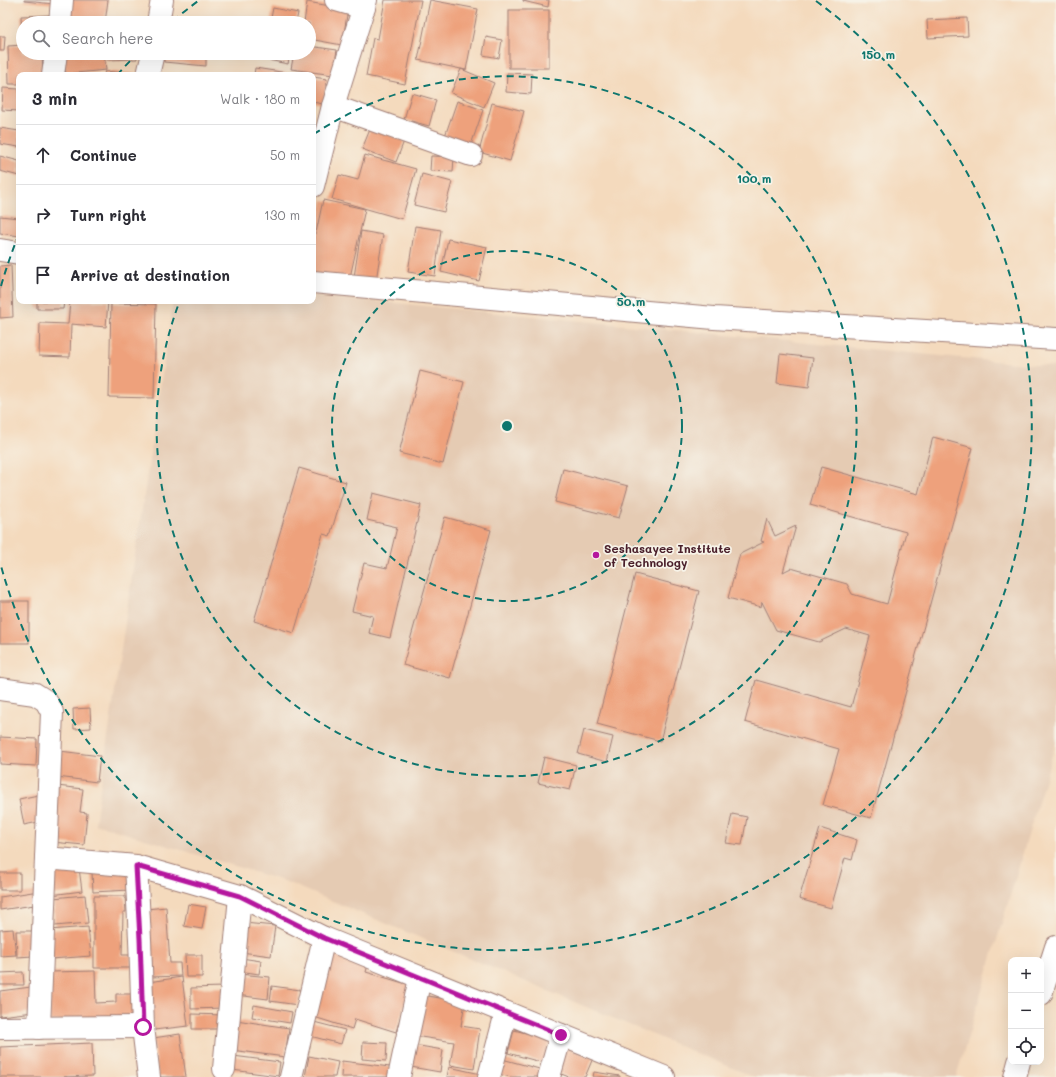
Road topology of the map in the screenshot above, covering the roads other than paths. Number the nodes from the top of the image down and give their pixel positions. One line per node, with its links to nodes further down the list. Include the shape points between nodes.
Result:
1 (62, 0): 5 (main road)
2 (162, 0): 6 (main road)
3 (336, 0): 4 (main road)
4 (365, 4): 11 (main road)
5 (61, 16)
6 (159, 16)
7 (55, 60): 9 (main road)
8 (151, 60): 10 (main road)
9 (54, 72)
10 (149, 72)
11 (334, 106): 12 (main road); 13 (main road)
12 (471, 155)
13 (316, 175)
14 (0, 250): 15 (main road)
15 (16, 253)
16 (316, 282): 17 (main road, via 714,318)
17 (1056, 339)
18 (0, 689): 19 (main road, via 36,694 46,701 52,712)
19 (46, 858): 20 (main road); 29 (main road)
20 (136, 866): 21 (main road); 27 (main road)
21 (240, 896): 22 (main road); 32 (main road)
22 (324, 938): 24 (main road); 35 (main road)
23 (1056, 947): 25 (main road)
24 (420, 978): 26 (main road); 36 (main road)
25 (1041, 993)
26 (506, 1012): 30 (main road); 37 (main road)
27 (143, 1027): 29 (main road); 34 (main road)
28 (0, 1028): 29 (main road)
29 (39, 1028)
30 (561, 1035): 33 (main road); 38 (main road)
31 (1018, 1065): 39 (main road)
32 (224, 1069)
33 (650, 1074)
34 (149, 1077)
35 (291, 1077)
36 (399, 1077)
37 (489, 1077)
38 (550, 1077)
39 (1015, 1077)

